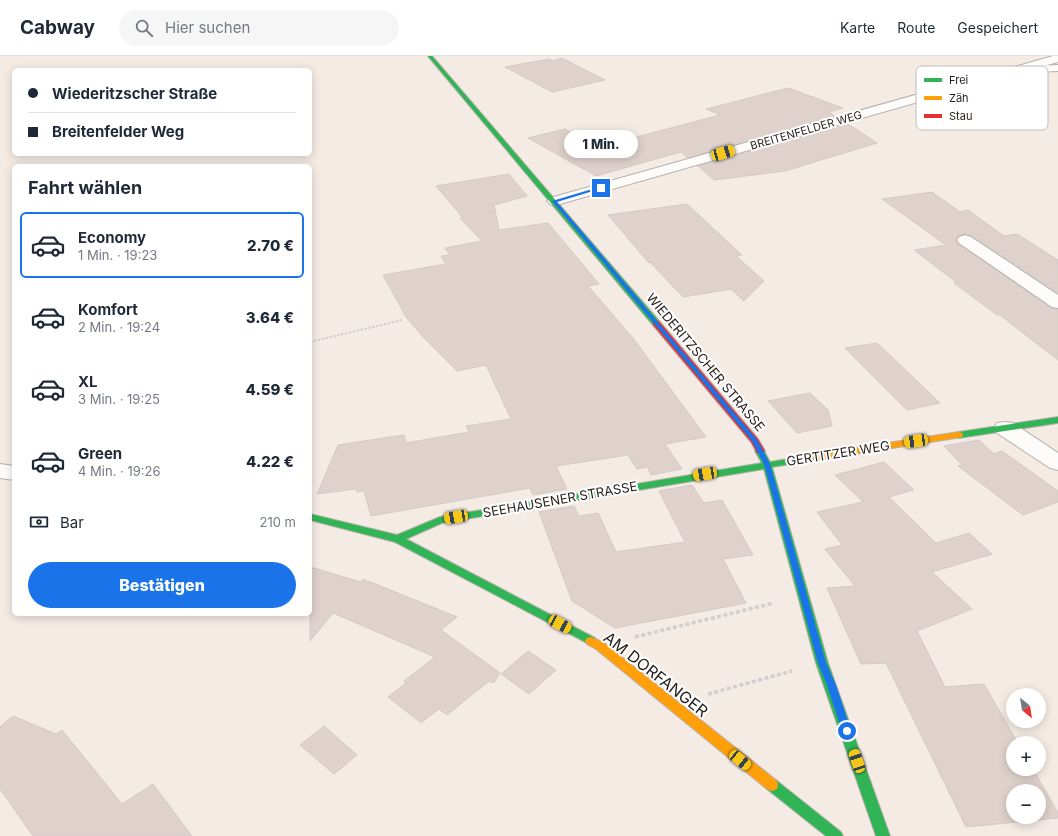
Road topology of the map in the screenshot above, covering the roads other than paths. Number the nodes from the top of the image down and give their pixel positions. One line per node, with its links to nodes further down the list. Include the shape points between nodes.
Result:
1 (430, 56): 7 (street, WIEDERITZSCHER STRASSE)
2 (1058, 58): 3 (street, BREITENFELDER WEG)
3 (1029, 66)
4 (1048, 68): 5 (lane)
5 (1058, 68)
6 (916, 98): 7 (street, BREITENFELDER WEG)
7 (555, 201): 13 (street, WIEDERITZSCHER STRASSE, via 755,441)
8 (965, 240): 9 (street)
9 (1058, 303)
10 (1058, 420): 11 (street, GERTITZER WEG)
11 (1005, 428): 12 (street); 13 (street, GERTITZER WEG)
12 (1058, 463)
13 (767, 464): 17 (street, SEEHAUSENER STRASSE, via 440,520); 19 (street, WIEDERITZSCHER STRASSE, via 822,663)
14 (0, 471): 15 (street)
15 (12, 473)
16 (312, 518): 17 (street)
17 (398, 539): 18 (street, AM DORFANGER, via 600,646)
18 (836, 836)
19 (883, 836)

